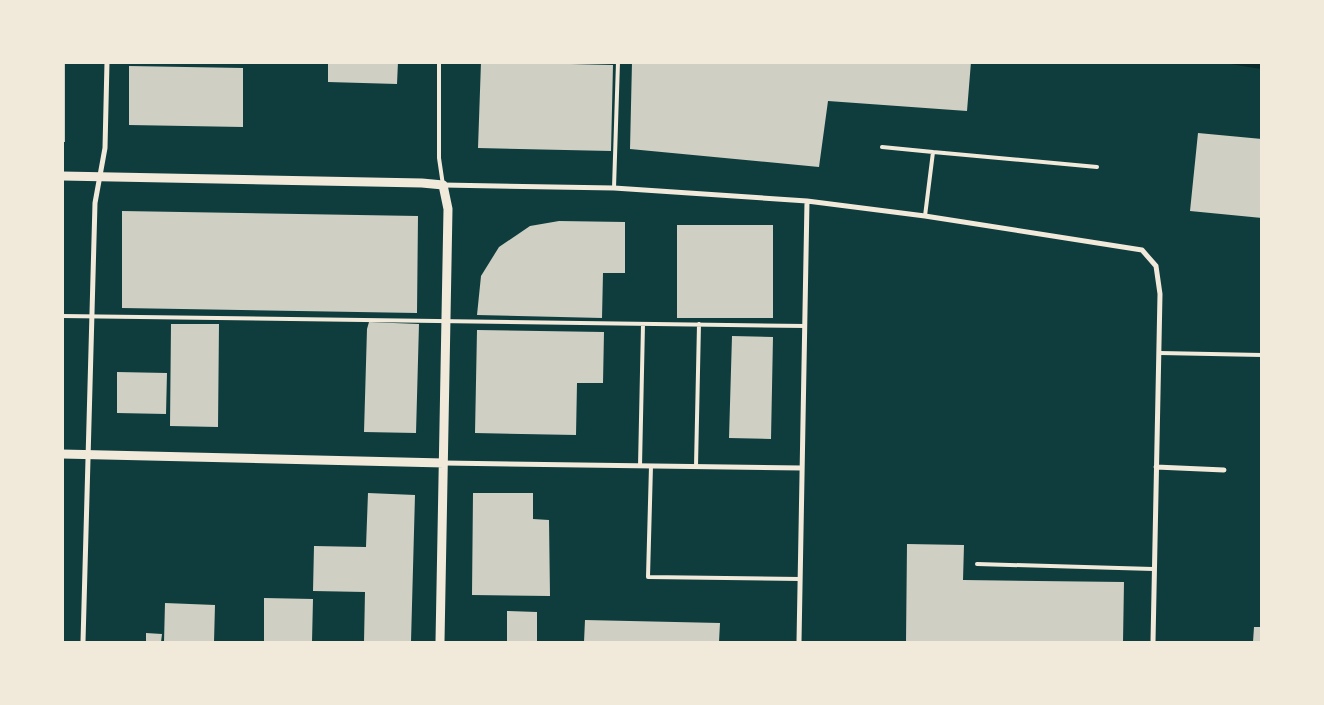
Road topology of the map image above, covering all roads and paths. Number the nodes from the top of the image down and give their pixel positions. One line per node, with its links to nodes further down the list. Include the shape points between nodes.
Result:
1 (107, 62): 8 (street, via 105,148)
2 (439, 62): 9 (lane, via 439,158)
3 (618, 62): 10 (lane, via 620,80)
4 (882, 147): 5 (lane)
5 (932, 152): 6 (lane); 12 (lane)
6 (1097, 167)
7 (62, 176): 8 (street)
8 (100, 177): 9 (street, via 422,182); 14 (street, via 95,203)
9 (443, 185): 10 (street); 15 (street, via 448,209)
10 (614, 188): 11 (street)
11 (807, 201): 12 (street); 18 (street)
12 (925, 216): 19 (street, via 1142,250 1156,266 1160,294)
13 (62, 316): 14 (lane)
14 (92, 316): 15 (lane); 22 (street)
15 (446, 322): 16 (lane); 23 (street)
16 (643, 324): 17 (lane); 24 (lane)
17 (699, 324): 18 (lane); 26 (lane)
18 (805, 326): 28 (street)
19 (1160, 353): 20 (lane); 27 (street)
20 (1262, 355)
21 (62, 454): 22 (street)
22 (88, 455): 23 (street); 33 (street)
23 (444, 463): 24 (street); 34 (street)
24 (640, 466): 25 (street)
25 (651, 466): 26 (street); 32 (lane, via 648,577)
26 (696, 466): 28 (street)
27 (1156, 467): 29 (street); 31 (street)
28 (802, 468): 32 (street)
29 (1224, 470)
30 (977, 564): 31 (lane)
31 (1154, 569): 36 (street)
32 (800, 579): 35 (street)
33 (83, 642)
34 (440, 642)
35 (799, 642)
36 (1153, 642)

